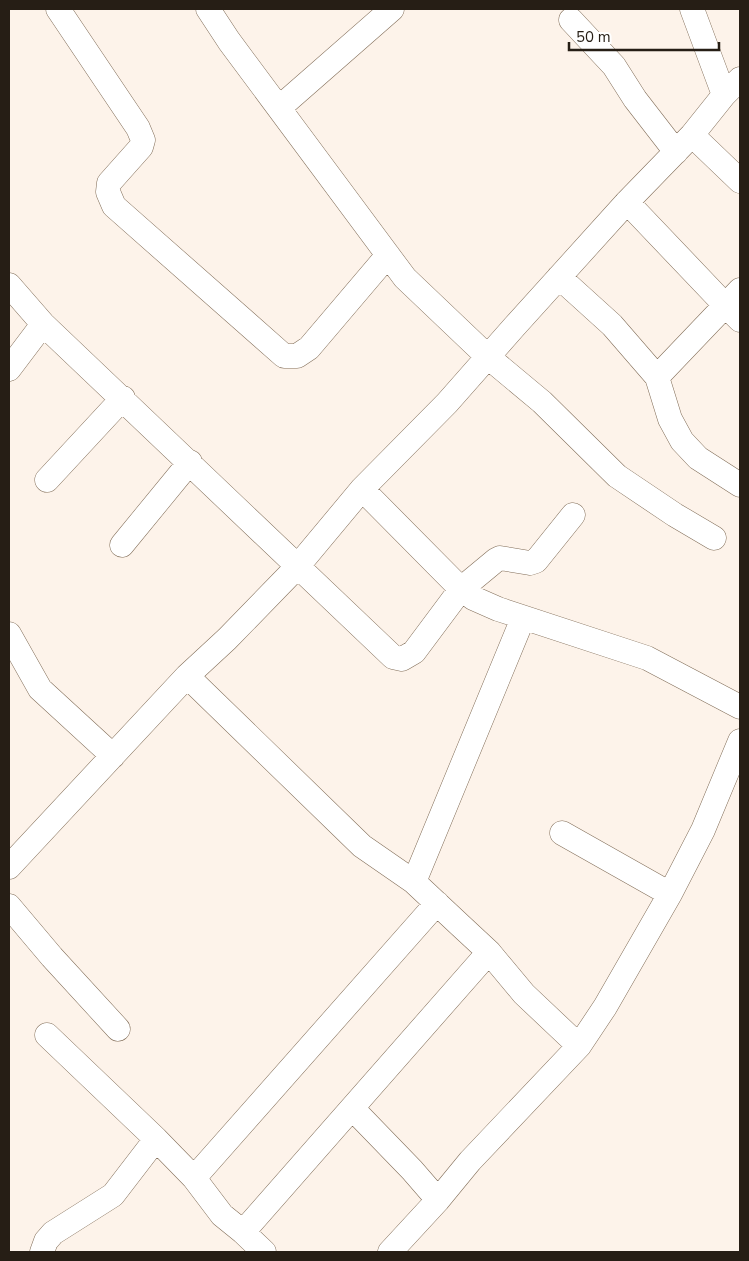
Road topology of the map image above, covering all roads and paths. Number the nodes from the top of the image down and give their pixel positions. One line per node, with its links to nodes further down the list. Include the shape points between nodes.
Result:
1 (58, 9): 12 (street, via 143,140 141,147 109,183 108,192 114,206 284,356 296,356 309,348)
2 (392, 9): 7 (street)
3 (692, 9): 6 (street)
4 (211, 10): 7 (street)
5 (571, 20): 9 (street, via 614,66)
6 (732, 87): 8 (street)
7 (279, 108): 12 (street)
8 (692, 135): 9 (street); 10 (street)
9 (676, 152): 11 (street)
10 (740, 181)
11 (627, 202): 13 (street); 15 (street)
12 (388, 255): 17 (street, via 404,278)
13 (559, 277): 17 (street); 19 (street, via 612,325)
14 (9, 285): 16 (street)
15 (735, 305): 19 (street)
16 (43, 324): 18 (street); 20 (street)
17 (488, 357): 24 (street); 26 (street, via 542,402 617,476)
18 (9, 369)
19 (657, 377): 23 (street, via 670,419 682,441 698,458)
20 (123, 398): 21 (street); 22 (street)
21 (190, 462): 27 (street); 28 (street)
22 (46, 480)
23 (740, 484)
24 (362, 489): 28 (street); 29 (street)
25 (573, 515): 29 (street, via 536,561 500,558)
26 (714, 538)
27 (122, 545)
28 (297, 567): 29 (street, via 393,657 402,659 414,652); 32 (street)
29 (461, 589): 30 (street, via 473,598)
30 (523, 618): 33 (street, via 647,658); 38 (street)
31 (9, 634): 35 (street, via 40,689)
32 (188, 676): 35 (street); 38 (street, via 362,846)
33 (740, 707)
34 (740, 741): 39 (street, via 703,830)
35 (113, 756): 37 (street)
36 (562, 833): 39 (street)
37 (9, 868)
38 (414, 882): 40 (street)
39 (670, 894): 45 (street)
40 (437, 903): 42 (street); 48 (street)
41 (9, 906): 43 (street)
42 (489, 952): 45 (street, via 524,994); 46 (street)
43 (118, 1029)
44 (47, 1035): 47 (street)
45 (579, 1046): 49 (street, via 470,1161)
46 (352, 1108): 49 (street); 50 (street)
47 (156, 1139): 48 (street); 51 (street, via 113,1195 53,1232)
48 (194, 1178): 50 (street, via 222,1215)
49 (438, 1200): 53 (street)
50 (243, 1232): 52 (street)
51 (42, 1252)
52 (264, 1252)
53 (390, 1252)

